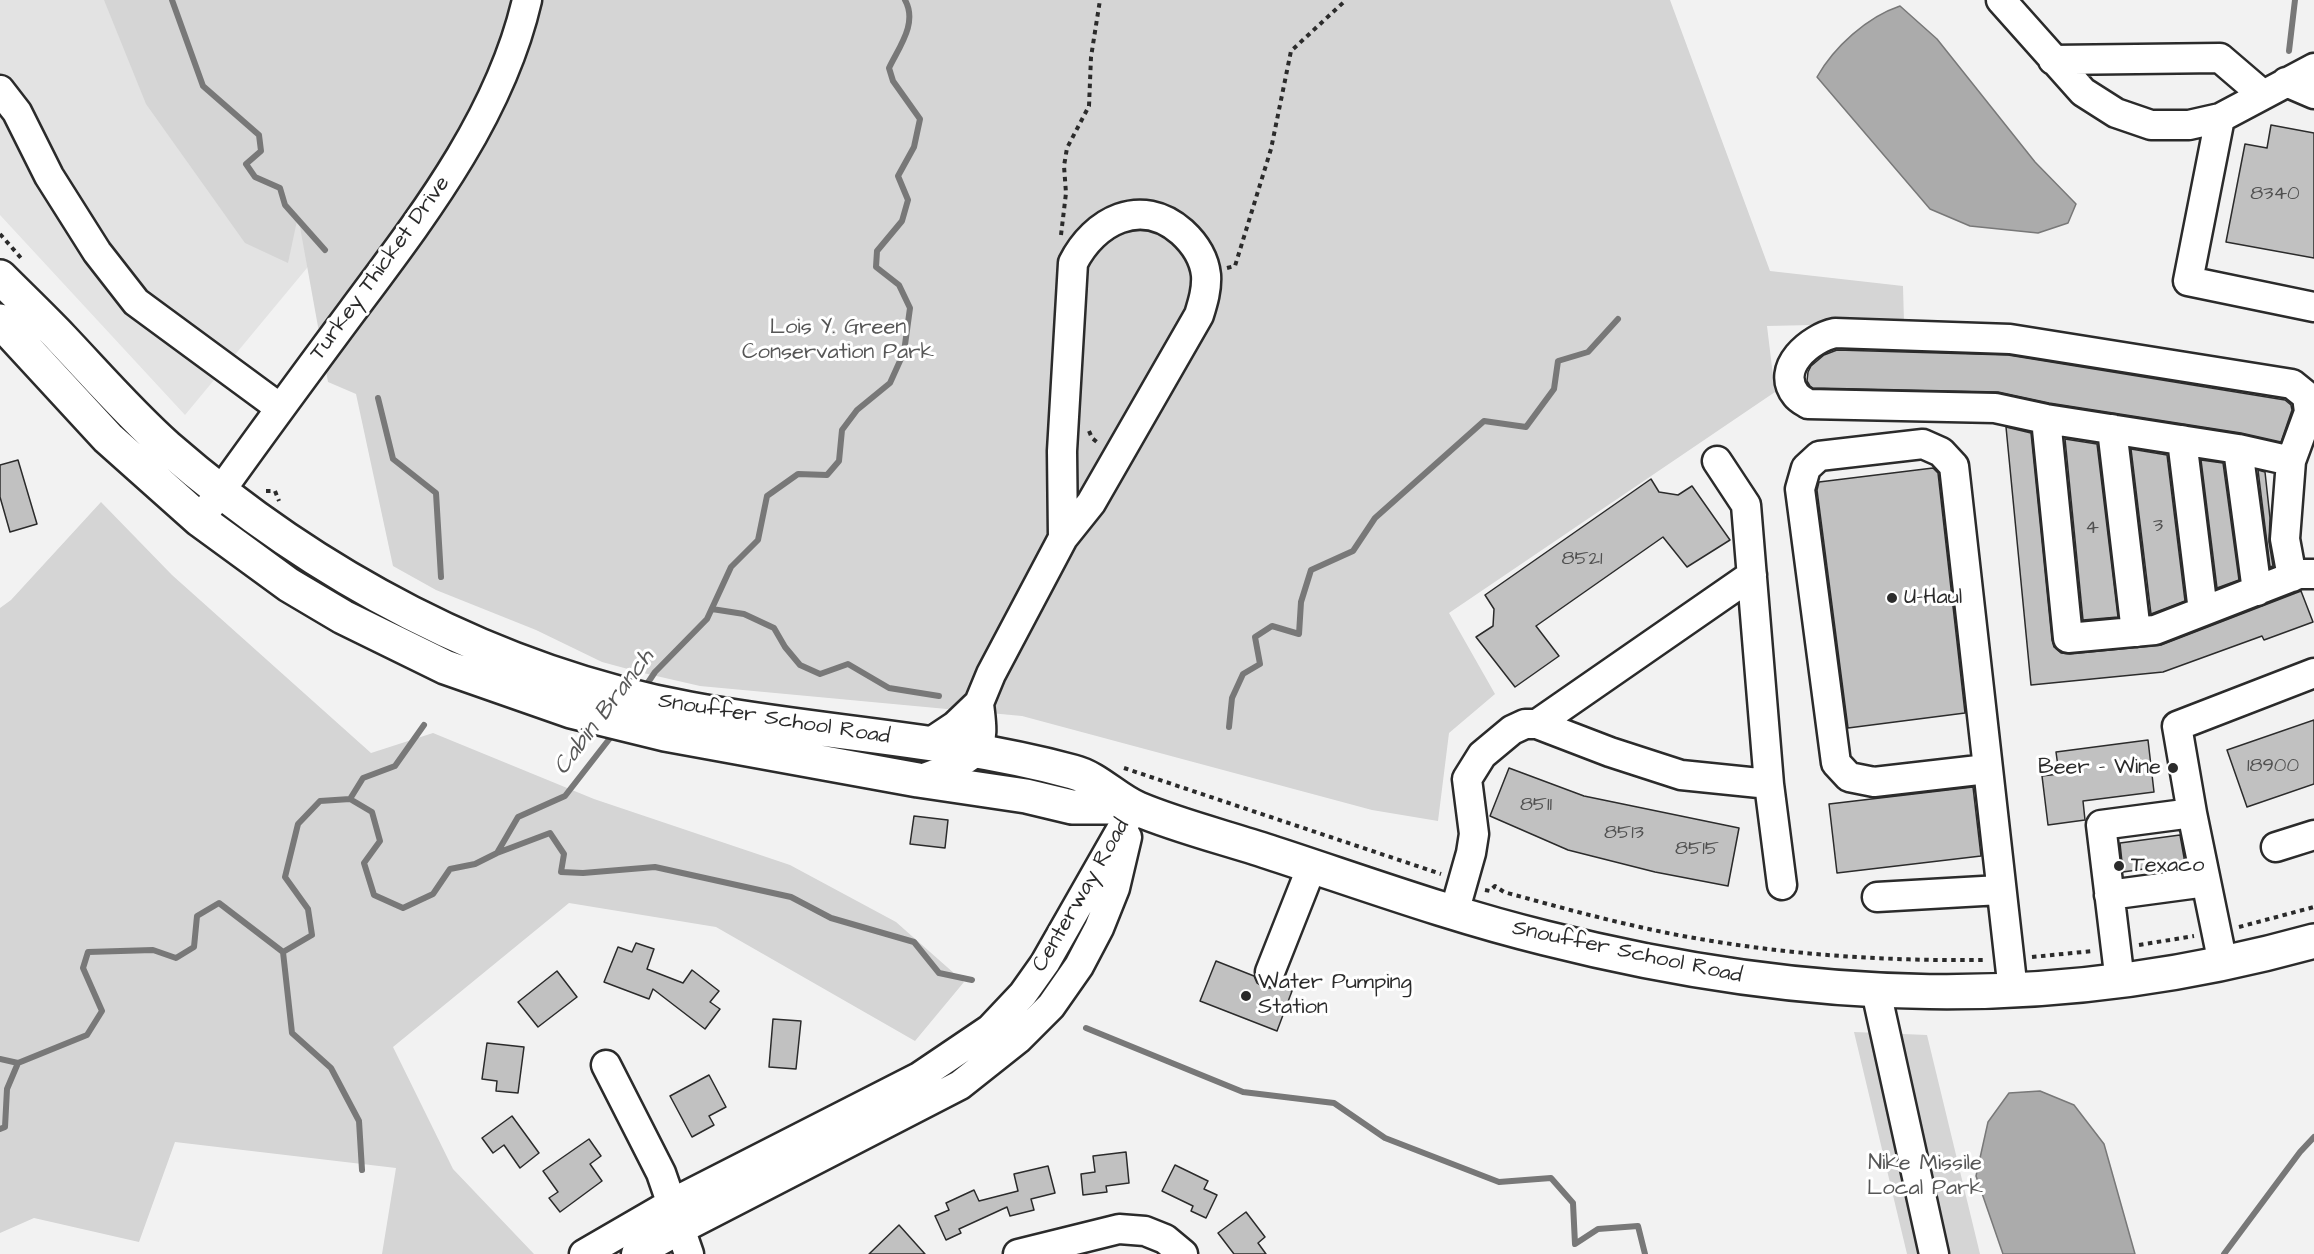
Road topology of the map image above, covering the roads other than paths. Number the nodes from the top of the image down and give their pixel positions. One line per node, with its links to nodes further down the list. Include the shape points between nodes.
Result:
1 (527, 0): 12 (street, Turkey Thicket Drive, via 506,65 446,182)
2 (2001, 0): 3 (street)
3 (2053, 60): 5 (street, via 2220,58); 8 (street, via 2083,92 2116,113 2151,125 2189,125)
4 (2314, 68): 5 (street)
5 (2274, 88): 7 (street); 8 (street)
6 (0, 90): 12 (street, via 17,112 49,176 97,252 136,302)
7 (2314, 94)
8 (2220, 118): 10 (street, via 2188,281)
9 (0, 277): 19 (main road, Snouffer School Road, via 134,416)
10 (2314, 307)
11 (0, 321): 20 (main road, Snouffer School Road, via 108,438)
12 (280, 408): 19 (street, Turkey Thicket Drive)
13 (2046, 419): 14 (street); 18 (street, via 1995,408 1808,404 1796,395 1791,366 1801,351 1823,335 1835,333 2010,339 2292,384 2307,396 2309,412); 26 (street, via 2068,638)
14 (2112, 429): 15 (street); 26 (street)
15 (2182, 440): 16 (street); 25 (street)
16 (2238, 449): 18 (street); 24 (street)
17 (1716, 460): 22 (street, via 1746,505)
18 (2291, 461): 23 (street, via 2285,539)
19 (220, 492): 20 (street, Turkey Thicket Drive); 30 (main road, Snouffer School Road, via 329,567 433,625 535,669 595,688 688,709)
20 (200, 520): 33 (main road, Snouffer School Road, via 289,585 343,617 477,680 571,711 666,734)
21 (1063, 538): 21 (street, via 1091,503 1198,315 1206,291 1206,273 1192,241 1177,228 1150,216 1122,217 1104,225 1081,247 1073,263 1062,451); 28 (street)
22 (1752, 575): 29 (street); 34 (street)
23 (2303, 576): 24 (street)
24 (2257, 591): 25 (street)
25 (2203, 611): 26 (street, via 2155,630)
26 (2136, 632)
27 (2314, 672): 36 (street, via 2176,726)
28 (979, 703): 30 (street); 31 (street, via 981,729)
29 (1537, 724): 34 (street, via 1681,775); 45 (street, via 1524,724 1512,730 1482,755 1467,778 1474,834)
30 (928, 744): 31 (main road, Snouffer School Road)
31 (976, 750): 33 (street, via 951,768); 35 (main road, Snouffer School Road, via 1083,774)
32 (1987, 769): 32 (street, via 1954,466 1941,452 1923,444 1820,456 1806,468 1800,489 1836,763 1849,777 1874,782); 42 (street)
33 (918, 780): 35 (main road, Snouffer School Road, via 1072,807)
34 (1769, 784): 41 (street)
35 (1134, 807): 39 (main road, Snouffer School Road); 53 (street, Centerway Road, via 1045,963 990,1029)
36 (2192, 813): 40 (street); 43 (street, via 2101,825)
37 (2314, 835): 38 (street)
38 (2276, 847)
39 (1312, 866): 45 (main road, Snouffer School Road); 48 (street)
40 (2206, 882): 43 (street); 47 (street)
41 (1782, 885)
42 (2000, 890): 44 (street); 51 (street)
43 (2109, 895): 49 (street)
44 (1877, 897)
45 (1454, 913): 50 (main road, Snouffer School Road, via 1653,964 1777,983)
46 (2314, 941): 47 (main road, Snouffer School Road)
47 (2223, 964): 49 (main road, Snouffer School Road)
48 (1270, 972)
49 (2120, 982): 51 (main road, Snouffer School Road)
50 (1876, 991): 51 (main road, Snouffer School Road); 58 (street)
51 (2013, 991)
52 (606, 1065): 53 (street, via 661,1173)
53 (680, 1229): 54 (street, Centerway Road); 55 (street, Centerway Road)
54 (584, 1254)
55 (636, 1254)
56 (1018, 1254): 57 (street, via 1119,1229 1145,1231 1165,1239)
57 (1183, 1254)
58 (1934, 1254)

